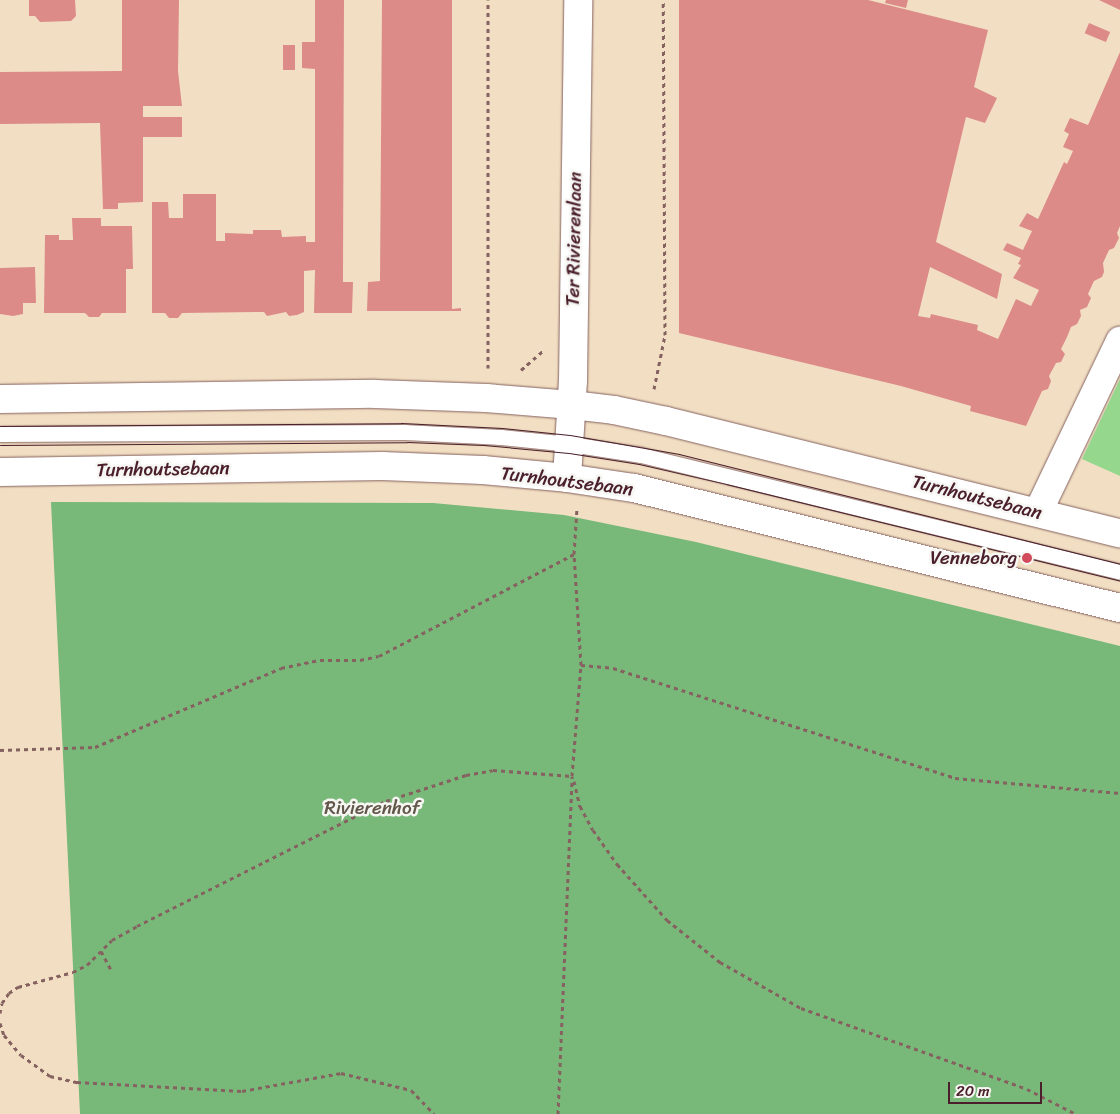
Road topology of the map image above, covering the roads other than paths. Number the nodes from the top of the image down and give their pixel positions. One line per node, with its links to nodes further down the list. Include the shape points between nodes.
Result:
1 (578, 0): 4 (main road, Ter Rivierenlaan)
2 (1120, 340): 9 (main road)
3 (0, 399): 4 (main road, Turnhoutsebaan, via 375,394)
4 (572, 405): 6 (main road, Ter Rivierenlaan); 9 (main road, Turnhoutsebaan, via 666,421)
5 (0, 434): 6 (lane, Turnhoutsebaan, via 404,432)
6 (570, 444): 8 (main road, Ter Rivierenlaan); 11 (lane, Turnhoutsebaan, via 641,455)
7 (0, 472): 8 (main road, Turnhoutsebaan, via 382,466 483,470)
8 (574, 479): 12 (main road, Turnhoutsebaan, via 653,493)
9 (1038, 512): 10 (main road, Turnhoutsebaan)
10 (1118, 528)
11 (1120, 572)
12 (1120, 608)

